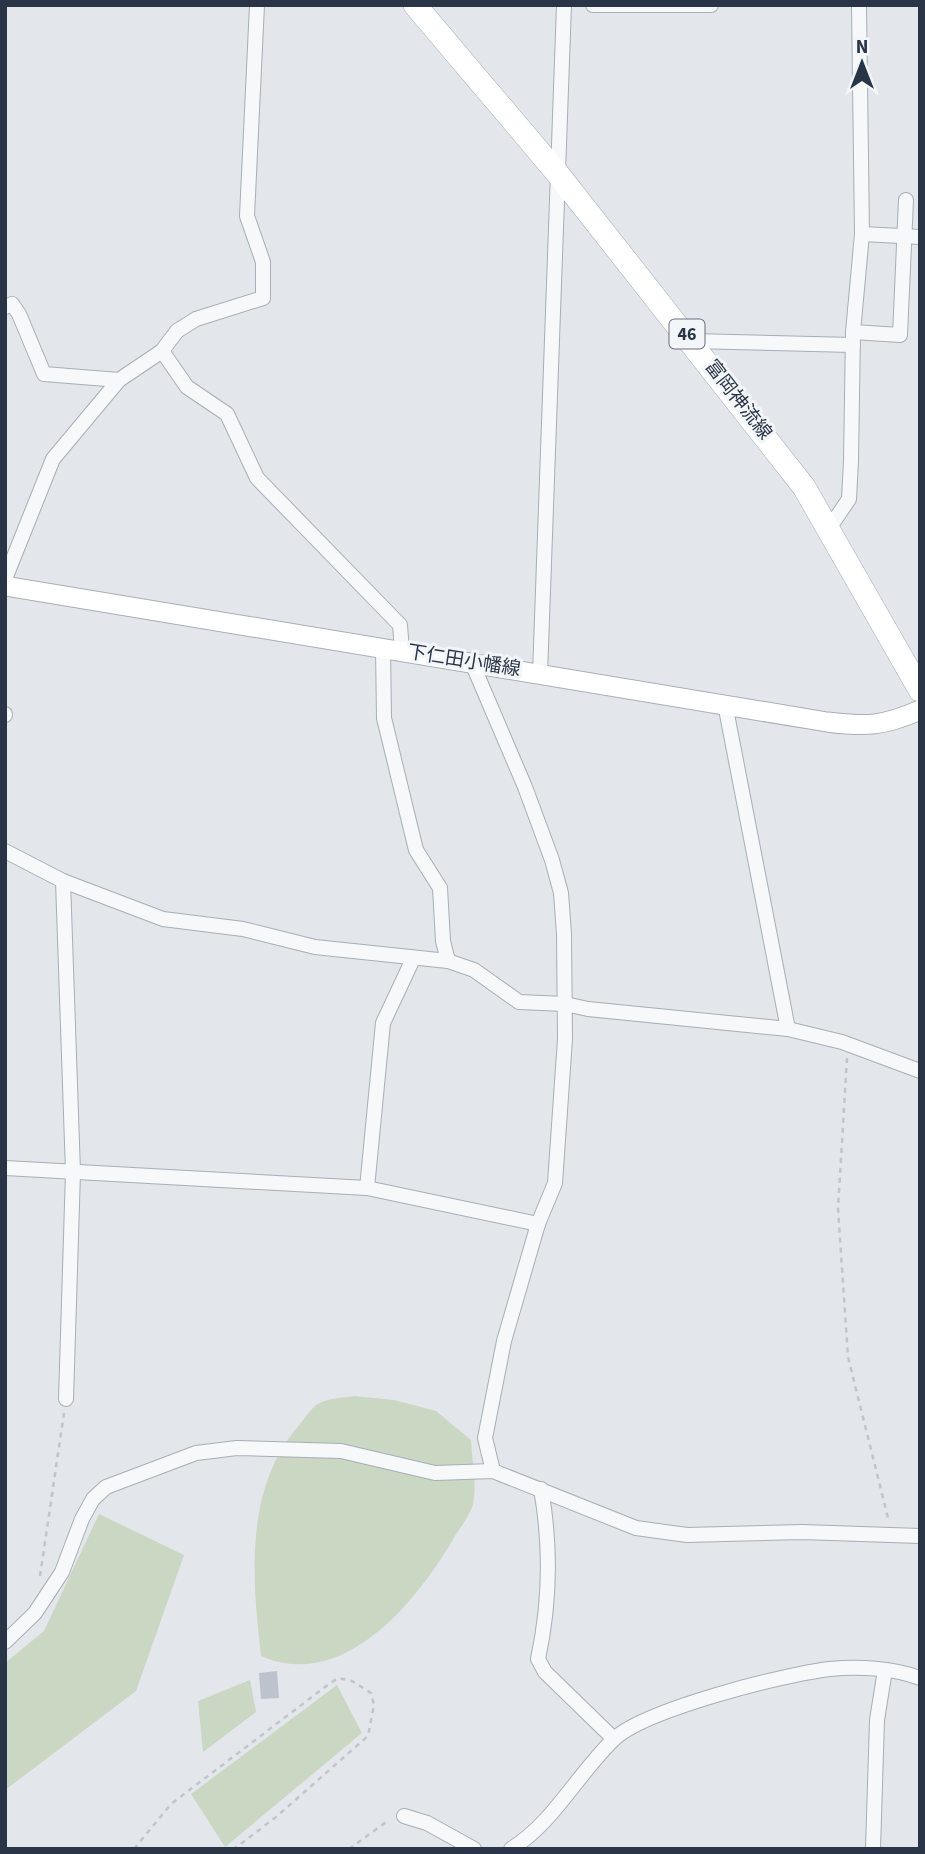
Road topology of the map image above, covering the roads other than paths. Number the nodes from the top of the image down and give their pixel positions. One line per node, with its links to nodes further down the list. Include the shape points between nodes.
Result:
1 (257, 5): 15 (street, via 247,216 263,262 263,298 196,319 177,331)
2 (415, 5): 7 (main road, 富岡神流線 / 46)
3 (564, 5): 7 (street)
4 (593, 5): 5 (street)
5 (711, 5)
6 (859, 5): 9 (street)
7 (558, 174): 14 (main road, 富岡神流線 / 46); 22 (street)
8 (906, 200): 10 (street)
9 (862, 234): 10 (street); 13 (street)
10 (904, 235): 11 (street); 13 (street, via 900,335)
11 (920, 237)
12 (5, 307): 16 (street, via 12,304 19,314 44,374)
13 (853, 338): 14 (street); 17 (street, via 849,499)
14 (692, 341): 17 (main road, 富岡神流線 / 46)
15 (162, 351): 16 (street); 20 (street, via 187,387 228,414 257,478 400,625)
16 (119, 380): 18 (street, via 53,459)
17 (830, 527): 23 (main road, 富岡神流線 / 46)
18 (5, 579)
19 (5, 586): 20 (main road, 下仁田小幡線)
20 (393, 650): 21 (main road, 下仁田小幡線); 29 (street, via 384,718 416,850 440,888)
21 (472, 663): 22 (main road, 下仁田小幡線); 30 (street, via 525,788 561,892)
22 (540, 674): 24 (main road, 下仁田小幡線)
23 (920, 690)
24 (725, 704): 25 (main road, 下仁田小幡線, via 859,727 889,724); 31 (street)
25 (920, 710)
26 (5, 851): 27 (street)
27 (63, 881): 28 (street, via 163,919 243,929 315,947); 34 (street)
28 (413, 959): 29 (street); 35 (street, via 383,1023)
29 (448, 961): 30 (street, via 474,970 519,1002)
30 (565, 1004): 31 (street); 36 (street, via 555,1183)
31 (788, 1028): 32 (street)
32 (920, 1071)
33 (5, 1168): 34 (street)
34 (74, 1172): 35 (street); 37 (street)
35 (367, 1188): 36 (street)
36 (538, 1224): 38 (street, via 504,1342 485,1438)
37 (66, 1399)
38 (493, 1471): 39 (street); 41 (street, via 435,1473 341,1451 237,1448 196,1453 106,1487 87,1509 62,1572 35,1613)
39 (541, 1489): 40 (street, via 636,1528 674,1533); 44 (street, via 548,1614 538,1659 545,1672)
40 (920, 1536)
41 (5, 1642)
42 (885, 1670): 43 (street); 44 (street, via 794,1674 641,1721); 48 (street, via 877,1720)
43 (920, 1678)
44 (614, 1739): 47 (street, via 533,1835)
45 (404, 1816): 46 (street)
46 (474, 1849)
47 (511, 1849)
48 (873, 1849)

